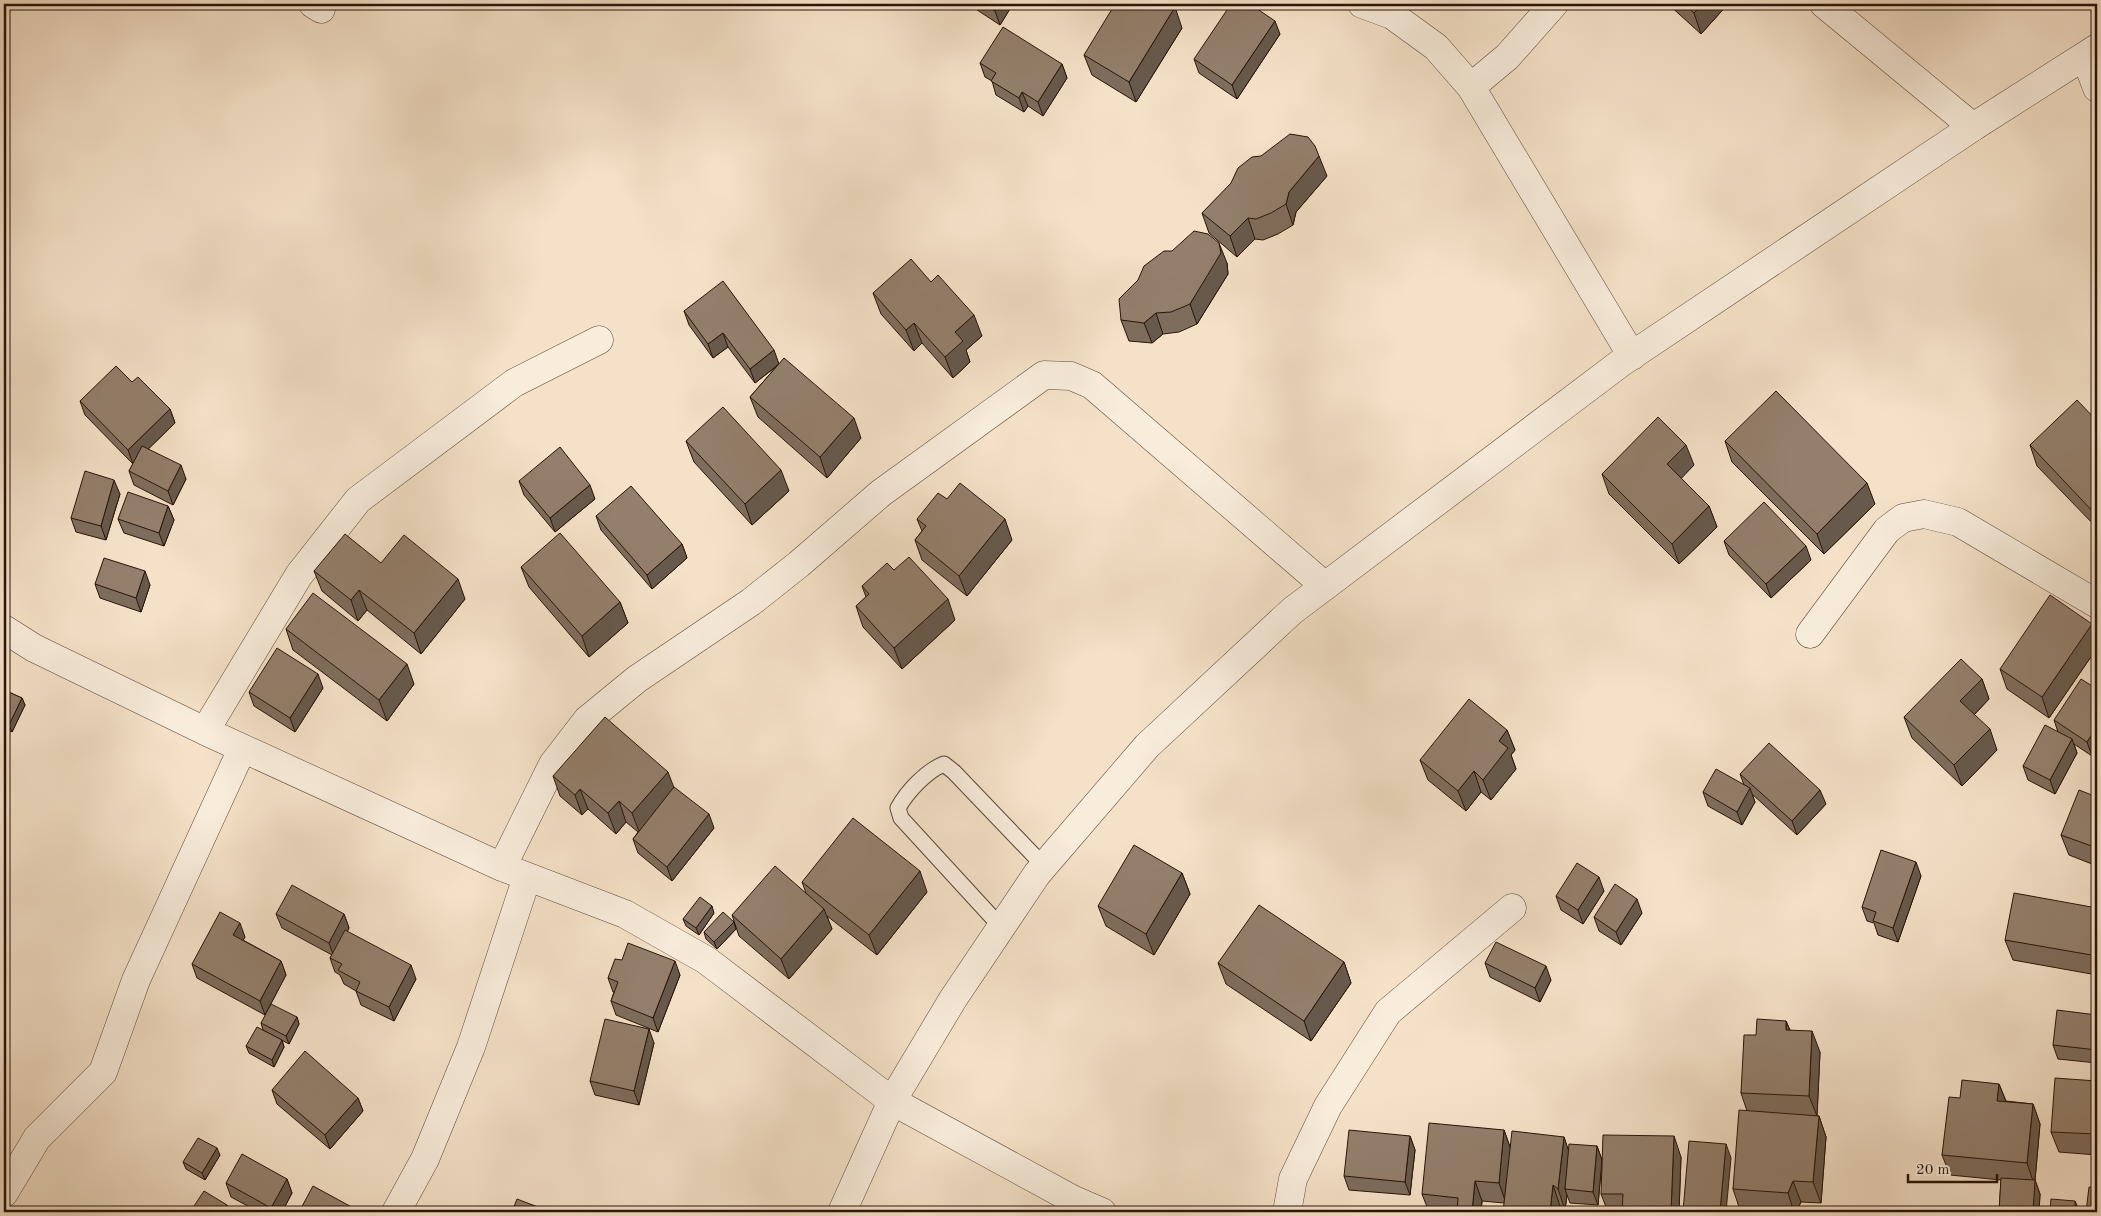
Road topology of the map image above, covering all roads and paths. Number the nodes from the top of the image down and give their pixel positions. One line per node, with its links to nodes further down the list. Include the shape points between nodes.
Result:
1 (1362, 4): 5 (street, via 1392,15 1436,47)
2 (1554, 4): 5 (street, via 1507,57)
3 (1824, 4): 7 (street)
4 (2091, 52): 6 (street); 7 (street)
5 (1471, 87): 9 (street)
6 (2097, 88)
7 (1973, 127): 9 (street)
8 (600, 340): 14 (street, via 514,383 358,500 299,575)
9 (1632, 356): 10 (street)
10 (1324, 586): 16 (street, via 1292,611 1147,746); 17 (street, via 1092,385 1071,376 1044,375 881,492 751,602 637,679 587,720 553,764)
11 (2097, 604): 13 (street, via 1958,522 1924,514 1902,518 1887,530)
12 (4, 629): 14 (street, via 34,648)
13 (1810, 634)
14 (205, 731): 15 (street)
15 (242, 748): 17 (street); 22 (street, via 136,980 103,1072 37,1138)
16 (1044, 866): 20 (street); 20 (lane, via 944,764 934,768 903,798 898,808 901,818)
17 (502, 867): 18 (street)
18 (527, 877): 21 (street, via 625,914 706,960); 23 (street, via 471,1047 425,1159)
19 (1512, 908): 26 (street, via 1388,1012 1328,1106 1294,1180)
20 (1001, 927): 21 (street, via 953,999)
21 (892, 1102): 24 (street); 25 (street)
22 (4, 1193)
23 (396, 1212)
24 (842, 1212)
25 (1102, 1212)
26 (1287, 1212)

